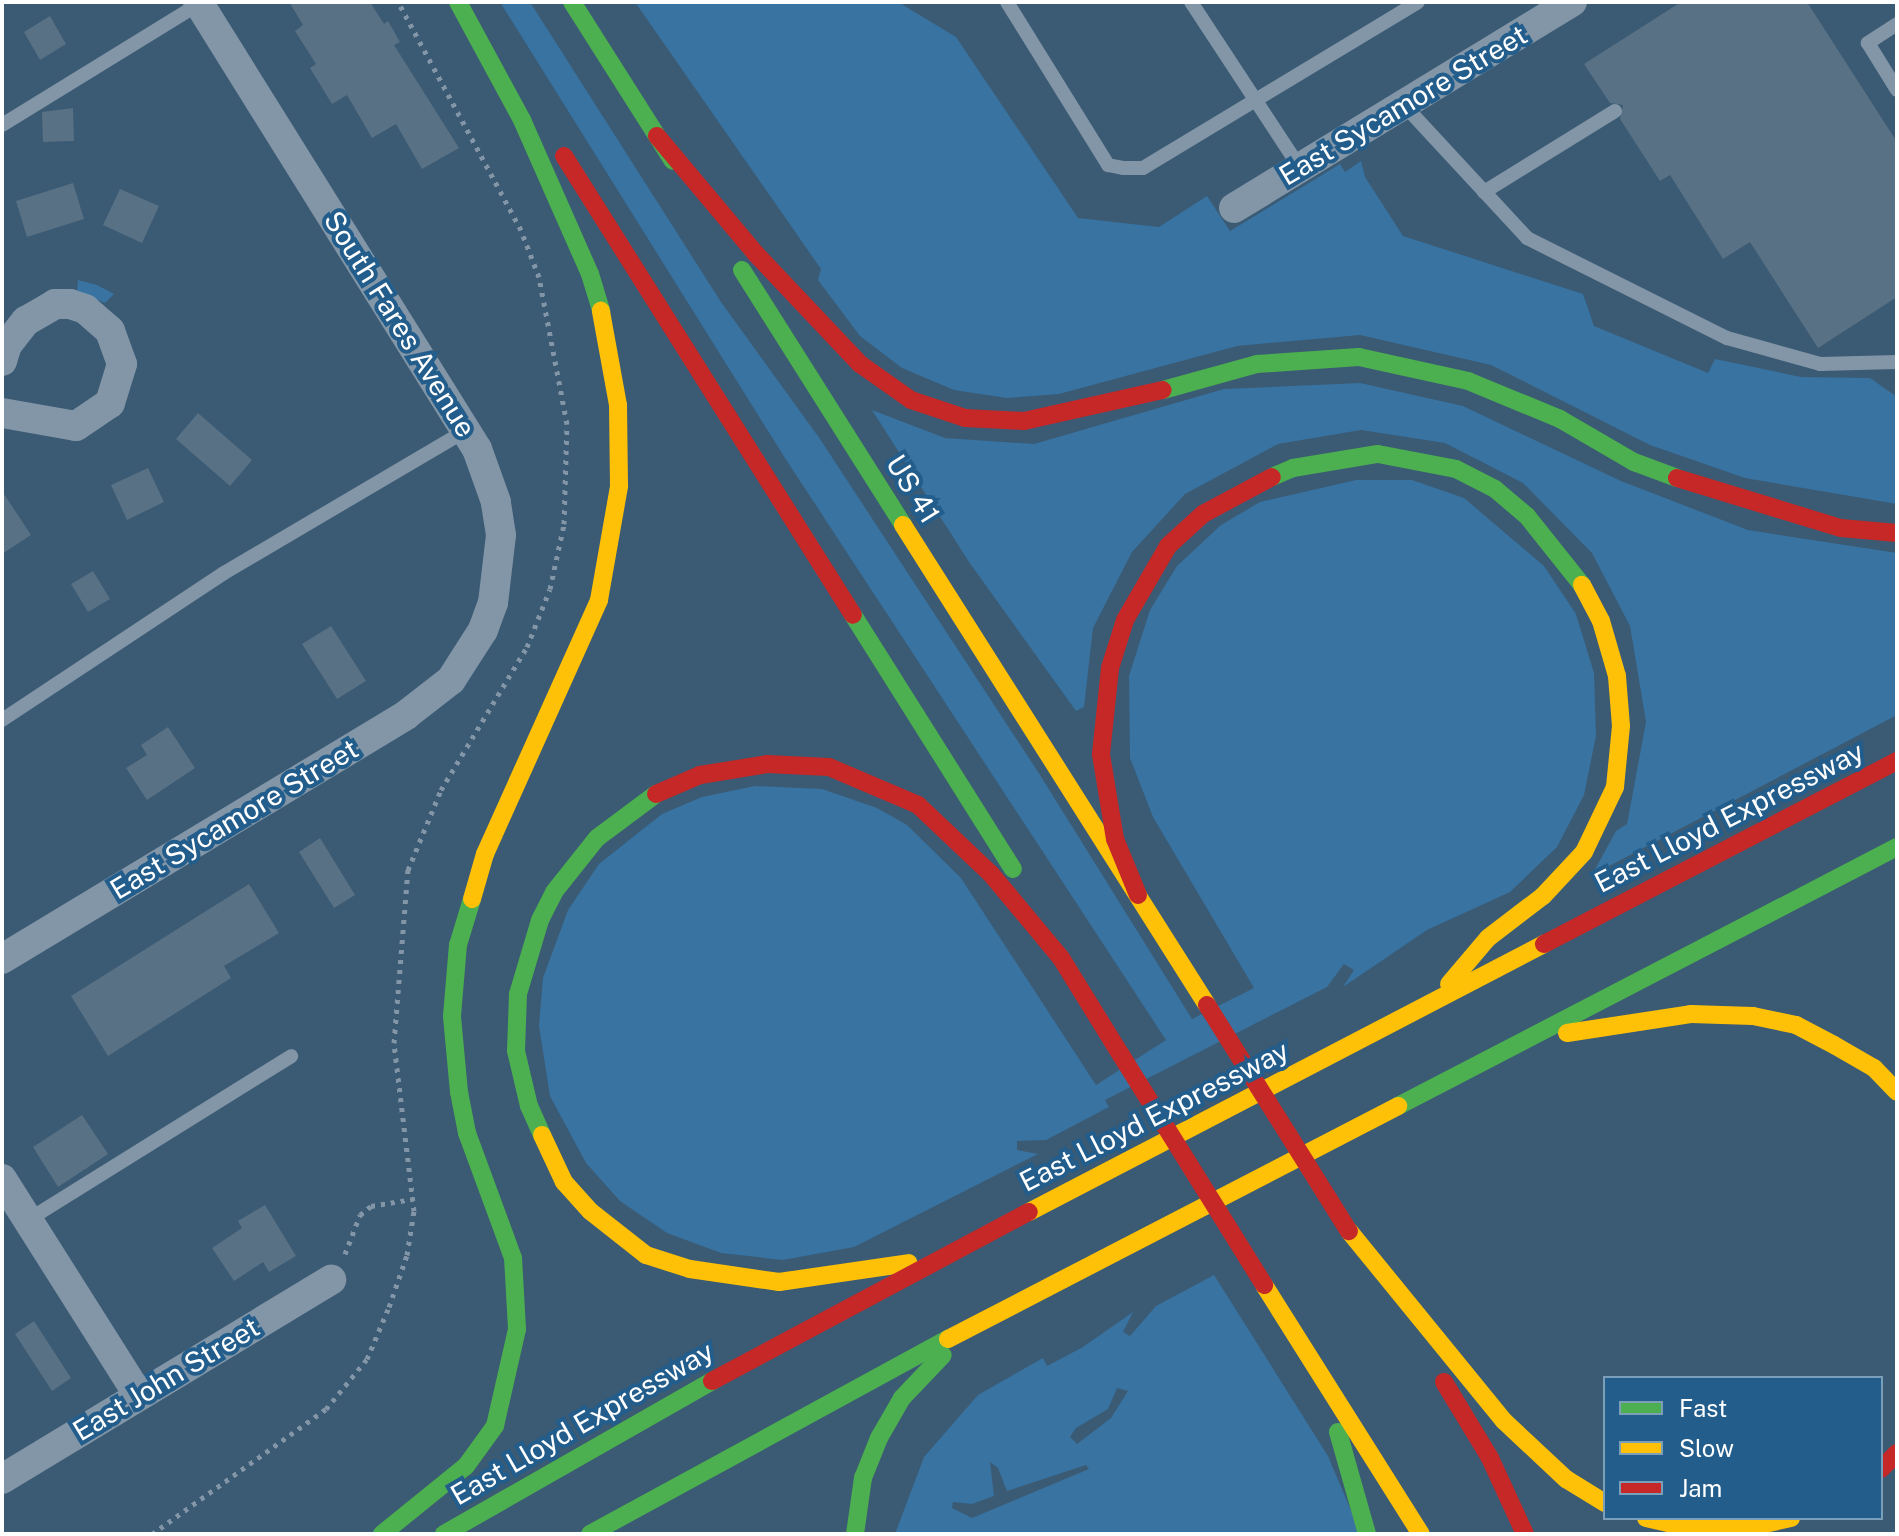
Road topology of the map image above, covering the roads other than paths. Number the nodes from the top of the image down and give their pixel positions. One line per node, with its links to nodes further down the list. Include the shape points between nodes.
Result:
1 (458, 2): 46 (highway, via 522,120 590,274 618,405 619,486 599,600 485,854 458,945 452,1016 459,1092 467,1133 513,1258 517,1329 507,1375 495,1426 466,1466)
2 (467, 2): 32 (highway, via 1023,885)
3 (572, 2): 15 (highway, US 41 / US 41)
4 (1007, 2): 11 (lane, via 1108,165 1143,168)
5 (1191, 2): 11 (lane)
6 (1418, 2): 11 (lane)
7 (1572, 2): 12 (street, East Sycamore Street)
8 (199, 3): 14 (lane); 22 (street, South Fares Avenue)
9 (1897, 24): 10 (lane, via 1868,43)
10 (1897, 90)
11 (1257, 99): 16 (lane)
12 (1404, 105): 16 (street, East Sycamore Street); 17 (lane)
13 (1615, 111): 17 (lane)
14 (2, 125)
15 (657, 136): 23 (highway, via 756,254 860,364 911,400 965,418 1024,421 1089,410 1257,364 1359,357 1468,381 1560,419 1634,462 1728,498 1841,528); 28 (highway, US 41 / US 41)
16 (1300, 168): 18 (street, East Sycamore Street)
17 (1484, 192): 20 (lane, via 1527,238 1727,338 1812,363)
18 (1234, 208)
19 (2, 361): 21 (street, via 26,321 55,304 70,304 85,309 110,331 122,364 110,403 76,426)
20 (1897, 362)
21 (2, 413)
22 (467, 429): 24 (street, South Fares Avenue, via 488,476 501,535 493,603); 25 (lane, via 224,573)
23 (1897, 533)
24 (459, 669): 29 (street, East Sycamore Street, via 406,715)
25 (2, 720)
26 (1897, 761): 30 (highway, East Lloyd Expressway)
27 (1897, 847): 31 (highway)
28 (1138, 895): 30 (highway, via 1115,839 1106,798 1104,710 1125,620 1168,546 1234,495 1293,468 1378,454 1456,469 1495,489 1527,516 1579,580 1601,621 1617,676 1621,726 1615,787 1584,852 1543,896 1488,938); 36 (highway, US 41 / US 41, bridge)
29 (2, 959)
30 (1431, 1004): 37 (highway, East Lloyd Expressway)
31 (1533, 1038): 34 (highway, via 1691,1014 1753,1016 1796,1025 1821,1038 1874,1068); 39 (highway)
32 (1121, 1055): 37 (highway, via 1061,958 991,874 918,805 859,776 829,767 767,764 700,775 638,805 575,862 554,892 526,956 516,1051 545,1148 564,1182 590,1211 646,1255 736,1278 779,1282); 40 (highway, bridge)
33 (291, 1056): 35 (lane)
34 (1897, 1092)
35 (12, 1203): 41 (street)
36 (1349, 1231): 43 (highway, via 1504,1421 1566,1479); 52 (highway, US 41, via 1483,1446)
37 (939, 1259): 47 (highway, East Lloyd Expressway, via 667,1405)
38 (331, 1280): 41 (street, East John Street)
39 (985, 1321): 48 (highway, via 663,1490); 49 (highway, via 931,1365 902,1398 863,1478)
40 (1304, 1349): 50 (highway, via 1344,1448); 51 (highway)
41 (138, 1394): 42 (street, East John Street)
42 (2, 1479)
43 (1603, 1502)
44 (1655, 1520): 45 (highway, via 1694,1529 1746,1528)
45 (1782, 1520)
46 (382, 1534)
47 (444, 1534)
48 (590, 1534)
49 (855, 1534)
50 (1367, 1534)
51 (1421, 1534)
52 (1525, 1534)

